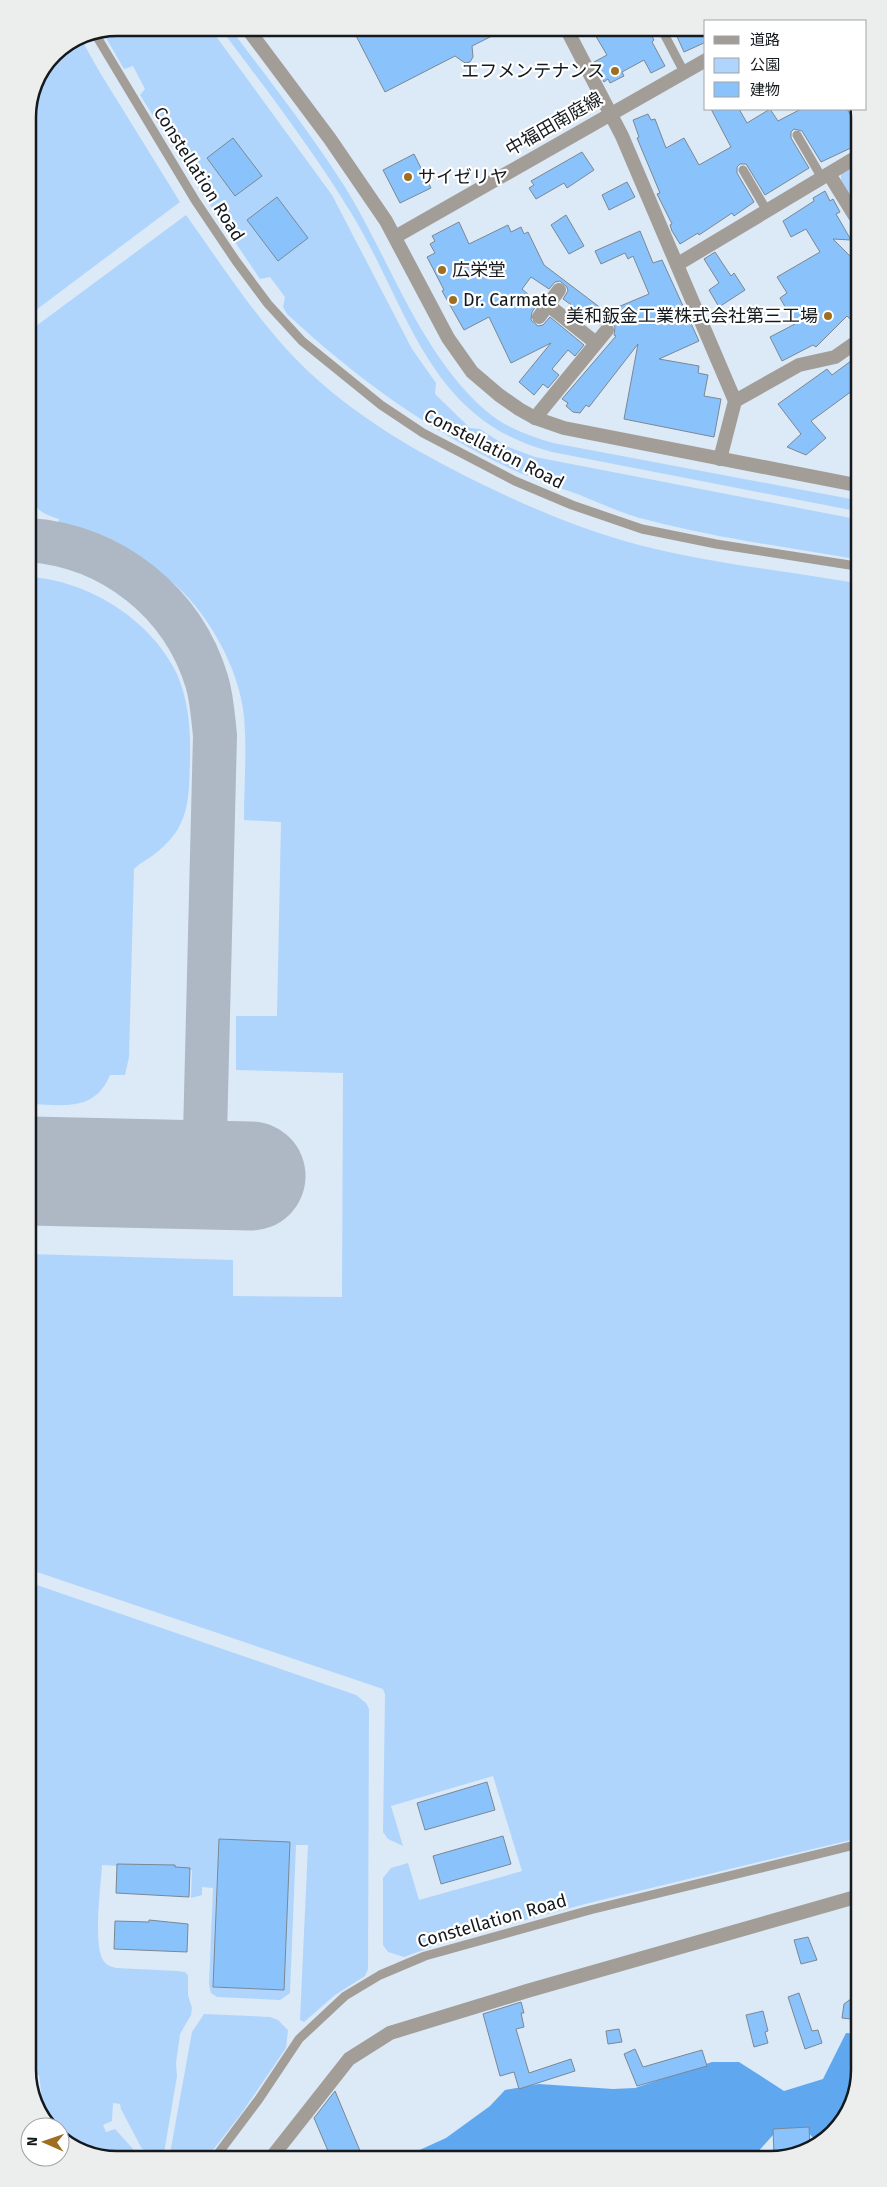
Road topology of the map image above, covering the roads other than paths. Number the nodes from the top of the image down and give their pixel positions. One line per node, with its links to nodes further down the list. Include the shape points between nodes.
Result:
1 (254, 36): 14 (street, via 330,139)
2 (570, 36): 7 (street)
3 (665, 36): 6 (lane)
4 (98, 39): 26 (lane, Constellation Road, via 195,200 268,304 302,340 381,405 422,433 515,481 642,529)
5 (704, 61): 6 (street, 中福田南庭線)
6 (684, 72): 7 (street, 中福田南庭線)
7 (611, 113): 14 (street, 中福田南庭線); 15 (street)
8 (797, 135): 11 (lane)
9 (851, 160): 11 (street)
10 (743, 170): 13 (lane)
11 (826, 176): 12 (street); 13 (street)
12 (851, 210)
13 (767, 211): 15 (street)
14 (395, 237): 23 (street, via 448,338 472,372 499,395)
15 (678, 264): 22 (street)
16 (558, 290): 17 (street)
17 (548, 305): 18 (street); 20 (street)
18 (539, 317)
19 (607, 330): 20 (street)
20 (596, 343): 23 (street)
21 (851, 346): 22 (street, via 835,357 799,365)
22 (735, 400): 24 (street)
23 (535, 418): 24 (street, via 564,428)
24 (720, 459): 25 (street)
25 (851, 484)
26 (851, 565)
27 (851, 1846): 29 (lane, Constellation Road, via 563,1918 425,1956 380,1974 345,1996 299,2039)
28 (851, 1898): 30 (street, via 390,2033 349,2059)
29 (220, 2151)
30 (277, 2151)

